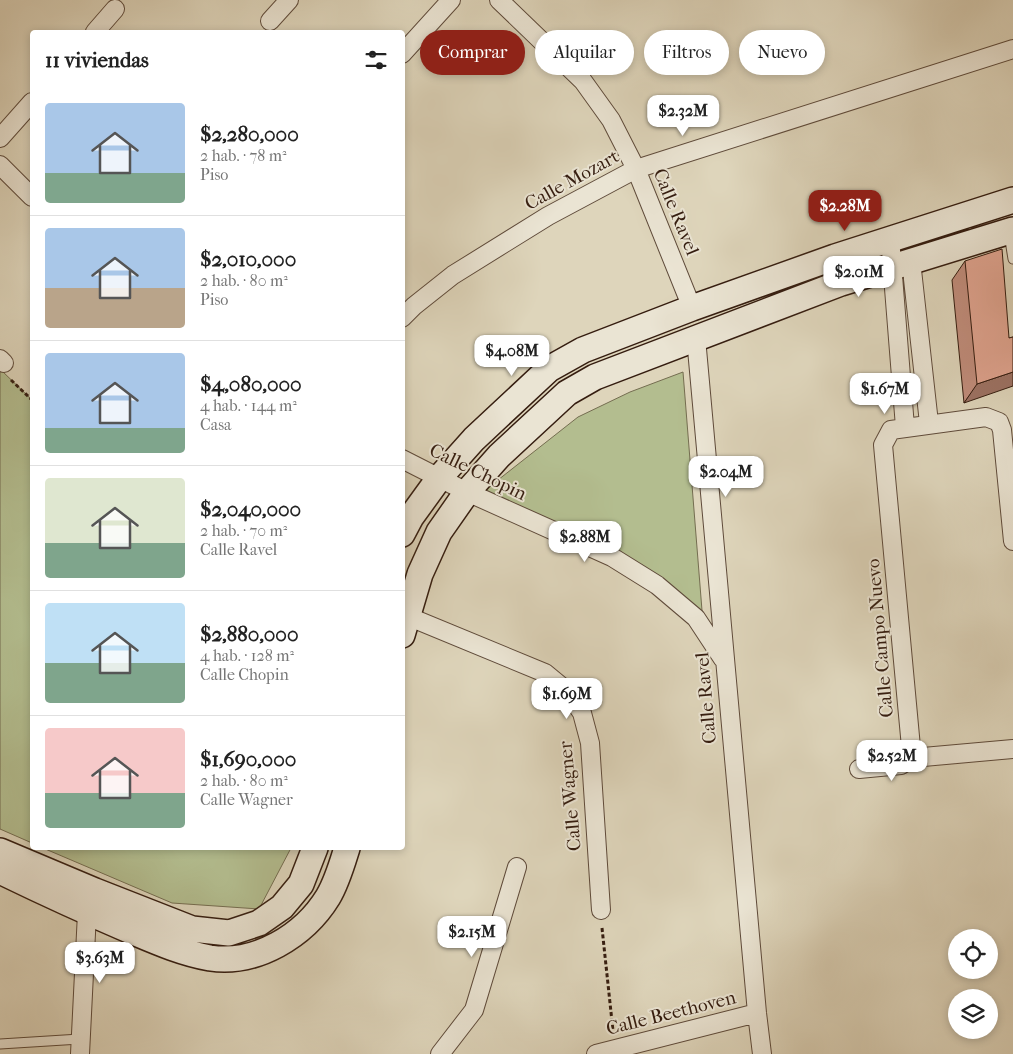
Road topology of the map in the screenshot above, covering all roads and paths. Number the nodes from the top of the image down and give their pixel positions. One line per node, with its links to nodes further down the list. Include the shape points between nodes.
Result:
1 (289, 0): 5 (street)
2 (451, 0): 8 (street)
3 (499, 0): 12 (street, Calle Ravel, via 584,81 611,120)
4 (116, 9): 6 (street)
5 (270, 21)
6 (97, 30)
7 (1013, 49): 12 (street, Calle Mozart)
8 (405, 51)
9 (30, 104): 10 (street)
10 (0, 138)
11 (0, 165): 13 (street)
12 (636, 169): 21 (street, Calle Ravel); 22 (street, Calle Mozart, via 548,216 453,275)
13 (30, 195)
14 (1013, 200): 16 (main road)
15 (1011, 230): 18 (lane); 19 (main road)
16 (890, 238): 17 (main road); 19 (street)
17 (835, 256): 20 (main road); 21 (main road)
18 (1013, 259)
19 (902, 264): 20 (main road); 26 (street); 27 (street)
20 (841, 283): 23 (main road)
21 (692, 308): 29 (main road, via 583,350 549,370 474,439)
22 (405, 315)
23 (696, 338): 30 (main road, via 595,377 567,393 499,456); 34 (street, Calle Ravel)
24 (3, 366): 25 (path)
25 (30, 398)
26 (929, 424): 27 (street, Calle Campo Nuevo); 32 (street, Calle Campo Nuevo, via 986,417 998,422 1002,430)
27 (905, 427): 36 (street, Calle Campo Nuevo, via 891,430 883,445)
28 (405, 460): 29 (street, Calle Chopin)
29 (440, 477): 30 (street, Calle Chopin); 31 (main road)
30 (467, 492): 33 (main road, via 439,532 420,574); 34 (street, Calle Chopin, via 612,557 657,585 696,618)
31 (405, 528)
32 (1013, 541)
33 (405, 625): 43 (street, Calle Wagner, via 546,673 568,692 582,713 590,743)
34 (724, 662): 45 (street, Calle Ravel)
35 (1013, 749): 36 (street)
36 (912, 758): 37 (street, via 901,765)
37 (859, 769)
38 (314, 850): 40 (main road, via 300,884 282,907 259,923 229,933 192,929)
39 (346, 850): 44 (main road, via 328,897 307,924 278,945 245,957 212,958 179,951)
40 (0, 851)
41 (516, 868): 49 (street, via 474,1010)
42 (0, 871): 44 (main road)
43 (601, 910): 48 (path)
44 (87, 913): 47 (street)
45 (757, 1013): 48 (street, Calle Beethoven); 51 (street, Calle Ravel)
46 (0, 1044): 47 (lane)
47 (80, 1047)
48 (614, 1049): 50 (street, Calle Beethoven)
49 (440, 1054)
50 (596, 1054)
51 (762, 1054)

